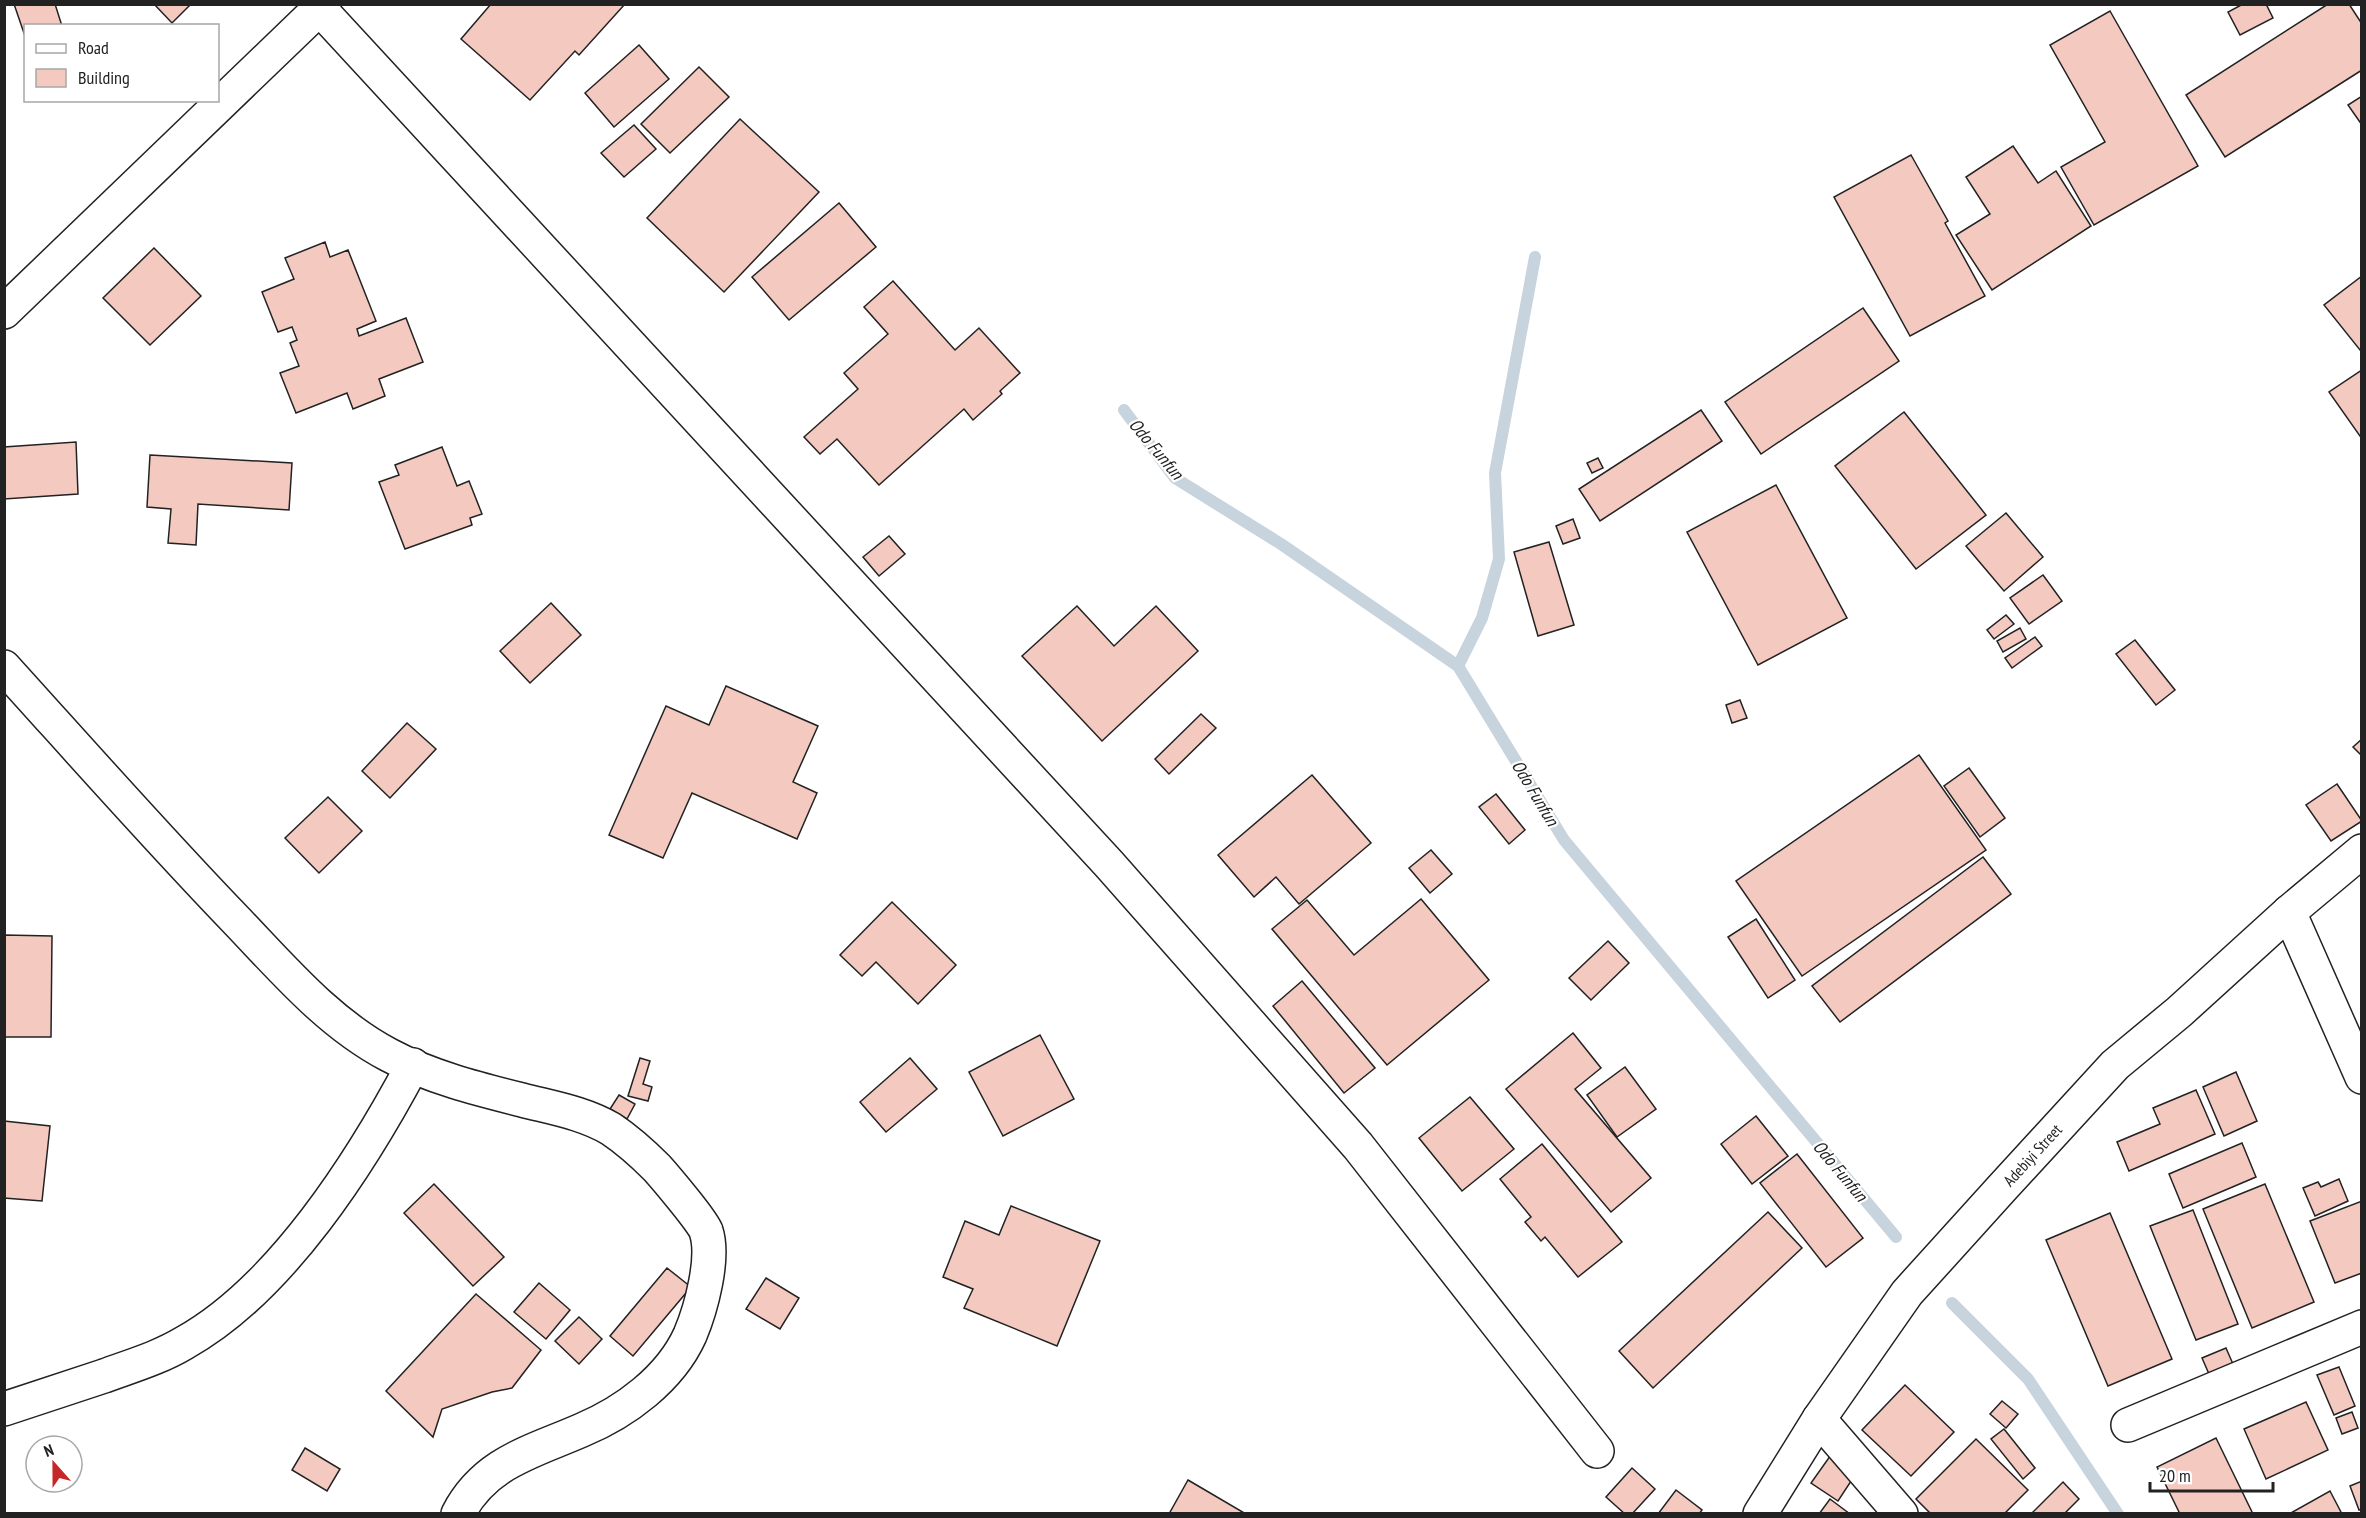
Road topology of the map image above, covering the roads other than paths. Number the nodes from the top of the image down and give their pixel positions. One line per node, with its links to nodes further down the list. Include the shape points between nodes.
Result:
1 (322, 7): 2 (street); 12 (street, via 1132,890 1358,1146)
2 (4, 312)
3 (4, 667): 6 (street, via 175,856 322,1010 389,1055)
4 (2361, 851): 5 (street, Adebiyi Street)
5 (2289, 912): 7 (street); 10 (street, Adebiyi Street, via 2107,1073 1907,1293)
6 (413, 1065): 9 (street, via 384,1120 320,1214 263,1281 233,1309 184,1344 144,1362); 13 (street, via 444,1078 578,1114 612,1130 656,1167 706,1229 708,1253 702,1304 688,1339 668,1370 645,1392 602,1421 489,1473 468,1494)
7 (2361, 1077)
8 (2361, 1327): 11 (street)
9 (4, 1409)
10 (1820, 1419): 14 (street, Adebiyi Street); 15 (street)
11 (2128, 1425)
12 (1598, 1450)
13 (458, 1514)
14 (1760, 1514)
15 (1901, 1514)

